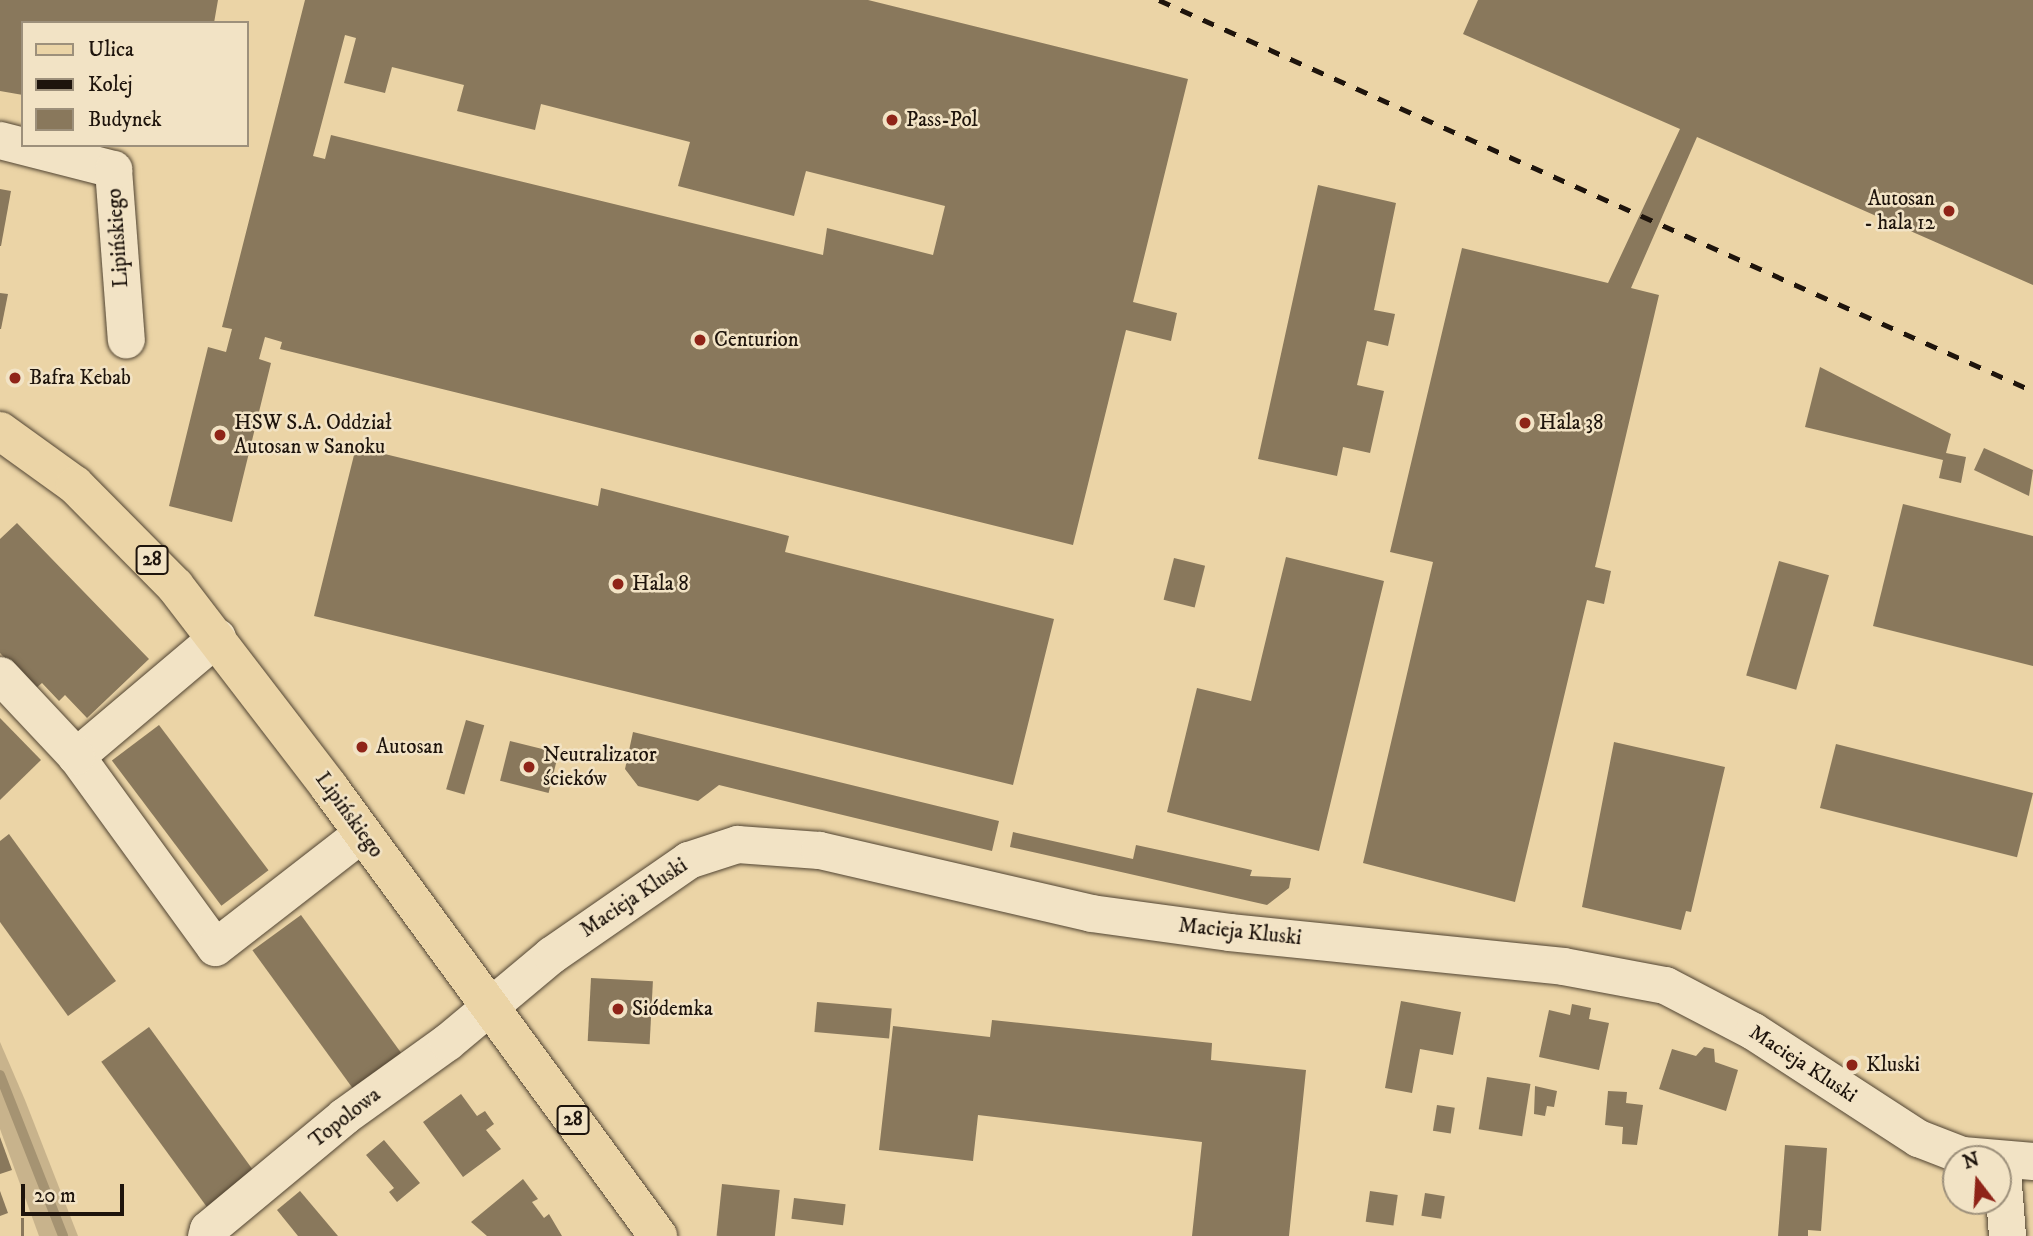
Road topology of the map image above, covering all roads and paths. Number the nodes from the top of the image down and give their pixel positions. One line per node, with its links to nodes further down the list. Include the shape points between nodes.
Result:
1 (0, 140): 2 (street, Lipińskiego)
2 (21, 145)
3 (27, 147): 4 (street, Lipińskiego, via 113,169)
4 (126, 340)
5 (0, 431): 6 (main road, Lipińskiego / 28, via 75,485 134,541)
6 (216, 637): 8 (street); 9 (main road, Lipińskiego / 28)
7 (0, 675): 8 (street)
8 (76, 756): 9 (street, via 215,947)
9 (362, 833): 10 (main road, Lipińskiego / 28)
10 (488, 1004): 11 (street, Macieja Kluski, via 688,860 737,844 790,845 1091,914 1563,965 1665,985 1754,1031 1918,1138 1962,1154); 12 (main road, Lipińskiego / 28); 13 (street, Topolowa, via 447,1042 344,1116 208,1229)
11 (2017, 1160): 14 (street)
12 (653, 1233)
13 (206, 1236)
14 (2007, 1236)

